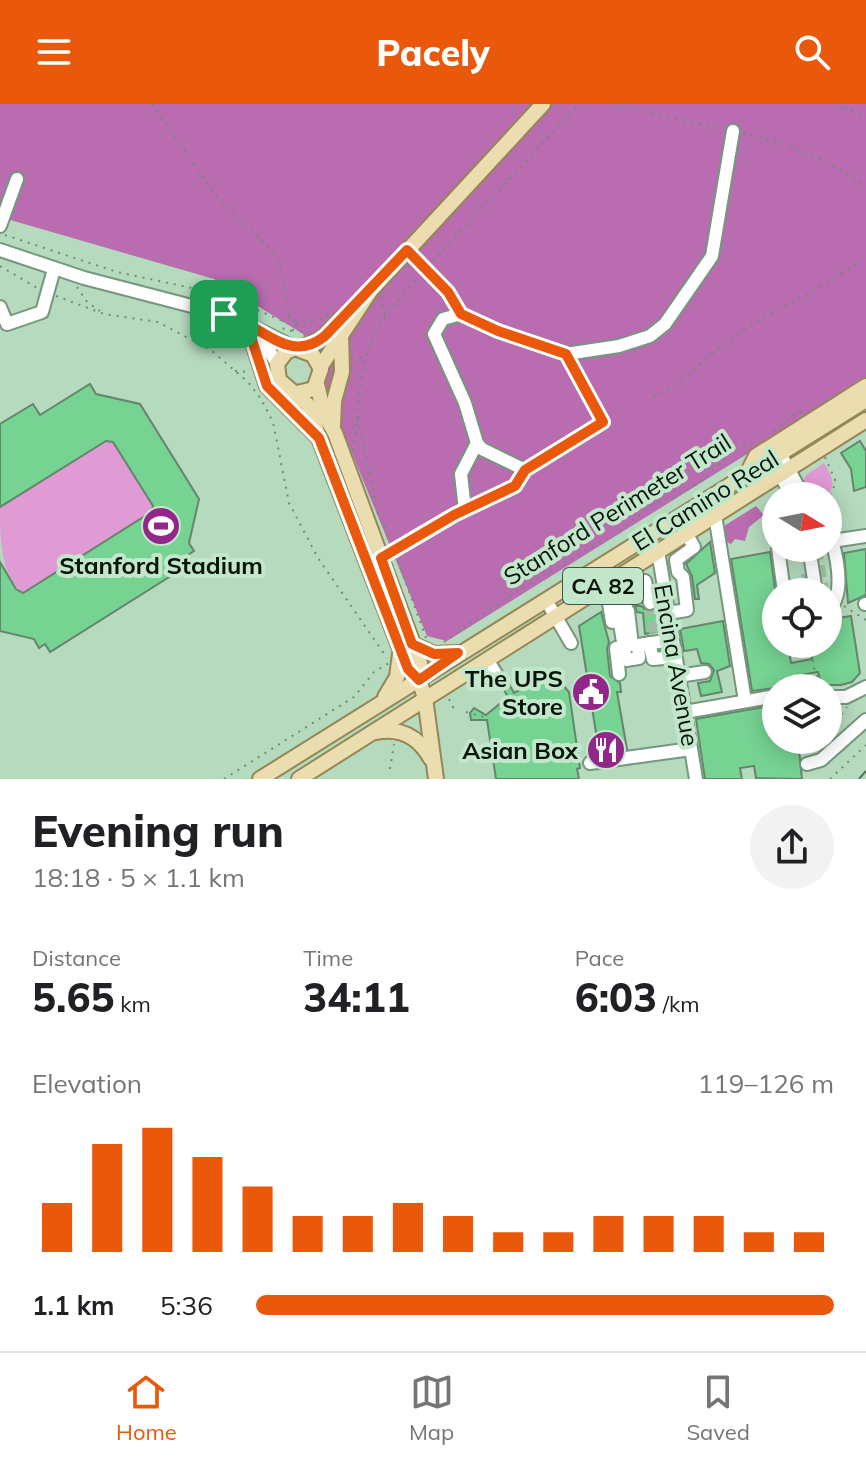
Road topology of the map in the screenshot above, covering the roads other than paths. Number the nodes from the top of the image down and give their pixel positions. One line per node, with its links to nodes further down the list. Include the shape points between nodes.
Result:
1 (543, 104): 6 (main road)
2 (733, 131): 15 (street, via 712,256 665,324 650,336 619,346)
3 (17, 179): 4 (street)
4 (0, 226)
5 (0, 250): 7 (street)
6 (407, 250): 8 (main road); 11 (street, via 448,292)
7 (54, 269): 9 (street, via 42,312 7,324); 10 (street)
8 (371, 290): 13 (main road); 14 (main road, via 321,339)
9 (0, 307)
10 (224, 314): 12 (street); 14 (street)
11 (461, 314): 15 (street); 25 (street, via 443,319 434,334)
12 (250, 334): 16 (street); 24 (main road, via 267,386)
13 (341, 334): 17 (main road); 23 (main road, via 342,372 332,412)
14 (298, 348): 16 (main road, via 286,352); 17 (main road)
15 (566, 354): 27 (street, via 603,422)
16 (277, 364): 20 (main road, via 279,380)
17 (321, 366): 18 (main road)
18 (317, 384): 20 (main road, via 309,392); 23 (main road)
19 (866, 386): 29 (main road, via 756,456)
20 (297, 393): 24 (main road, via 314,416)
21 (866, 400): 26 (main road, El Camino Real / CA 82)
22 (866, 420): 28 (main road, El Camino Real / CA 82)
23 (335, 433): 39 (main road)
24 (319, 438): 38 (main road)
25 (477, 443): 27 (street); 32 (street, via 461,474)
26 (775, 456): 28 (street); 29 (main road, El Camino Real / CA 82)
27 (525, 470): 32 (street, via 515,486)
28 (784, 471): 30 (street); 31 (street); 33 (main road, El Camino Real / CA 82)
29 (747, 474): 43 (main road, El Camino Real / CA 82)
30 (788, 482)
31 (792, 482)
32 (465, 510): 39 (street)
33 (715, 515): 34 (main road, El Camino Real / CA 82); 64 (street)
34 (686, 533): 37 (main road, El Camino Real / CA 82); 46 (street, via 694,547 676,560 687,610)
35 (842, 535): 36 (street)
36 (866, 536)
37 (658, 551): 42 (main road, El Camino Real / CA 82); 46 (street, Encina Avenue)
38 (365, 558): 39 (street); 51 (main road)
39 (381, 558): 51 (main road)
40 (805, 562): 41 (street)
41 (807, 573)
42 (599, 588): 47 (main road, El Camino Real / CA 82); 56 (street, via 610,608)
43 (546, 600): 47 (street); 52 (main road, El Camino Real / CA 82)
44 (628, 601): 45 (street, via 645,581); 49 (street, via 632,645); 49 (street, via 621,589 618,612 625,658 639,658)
45 (650, 603)
46 (668, 613): 48 (street, Encina Avenue)
47 (557, 615): 50 (street); 54 (main road, El Camino Real / CA 82)
48 (672, 640): 49 (street); 53 (street, Encina Avenue)
49 (650, 641): 53 (street, via 653,659)
50 (571, 643)
51 (418, 644): 52 (main road, via 434,654); 58 (main road, via 409,671); 65 (main road)
52 (458, 653): 58 (main road, El Camino Real / CA 82)
53 (675, 657): 57 (street, Encina Avenue)
54 (487, 659): 59 (street); 62 (main road, El Camino Real / CA 82)
55 (705, 672): 57 (street)
56 (619, 674)
57 (678, 676): 66 (street, Encina Avenue)
58 (419, 680): 62 (main road); 65 (main road, El Camino Real / CA 82)
59 (501, 682)
60 (866, 687): 61 (street)
61 (842, 697)
62 (425, 698): 68 (main road, CA 82); 72 (main road)
63 (762, 698): 64 (street)
64 (745, 701): 66 (street)
65 (381, 703): 73 (main road, El Camino Real / CA 82)
66 (685, 712): 69 (street, Encina Avenue)
67 (866, 720): 71 (street, via 821,760)
68 (371, 733): 72 (main road, via 404,733 420,743); 74 (main road, CA 82)
69 (691, 749): 70 (street); 75 (street, Encina Avenue)
70 (590, 763)
71 (807, 764)
72 (435, 772)
73 (260, 779)
74 (299, 779)
75 (696, 779)

